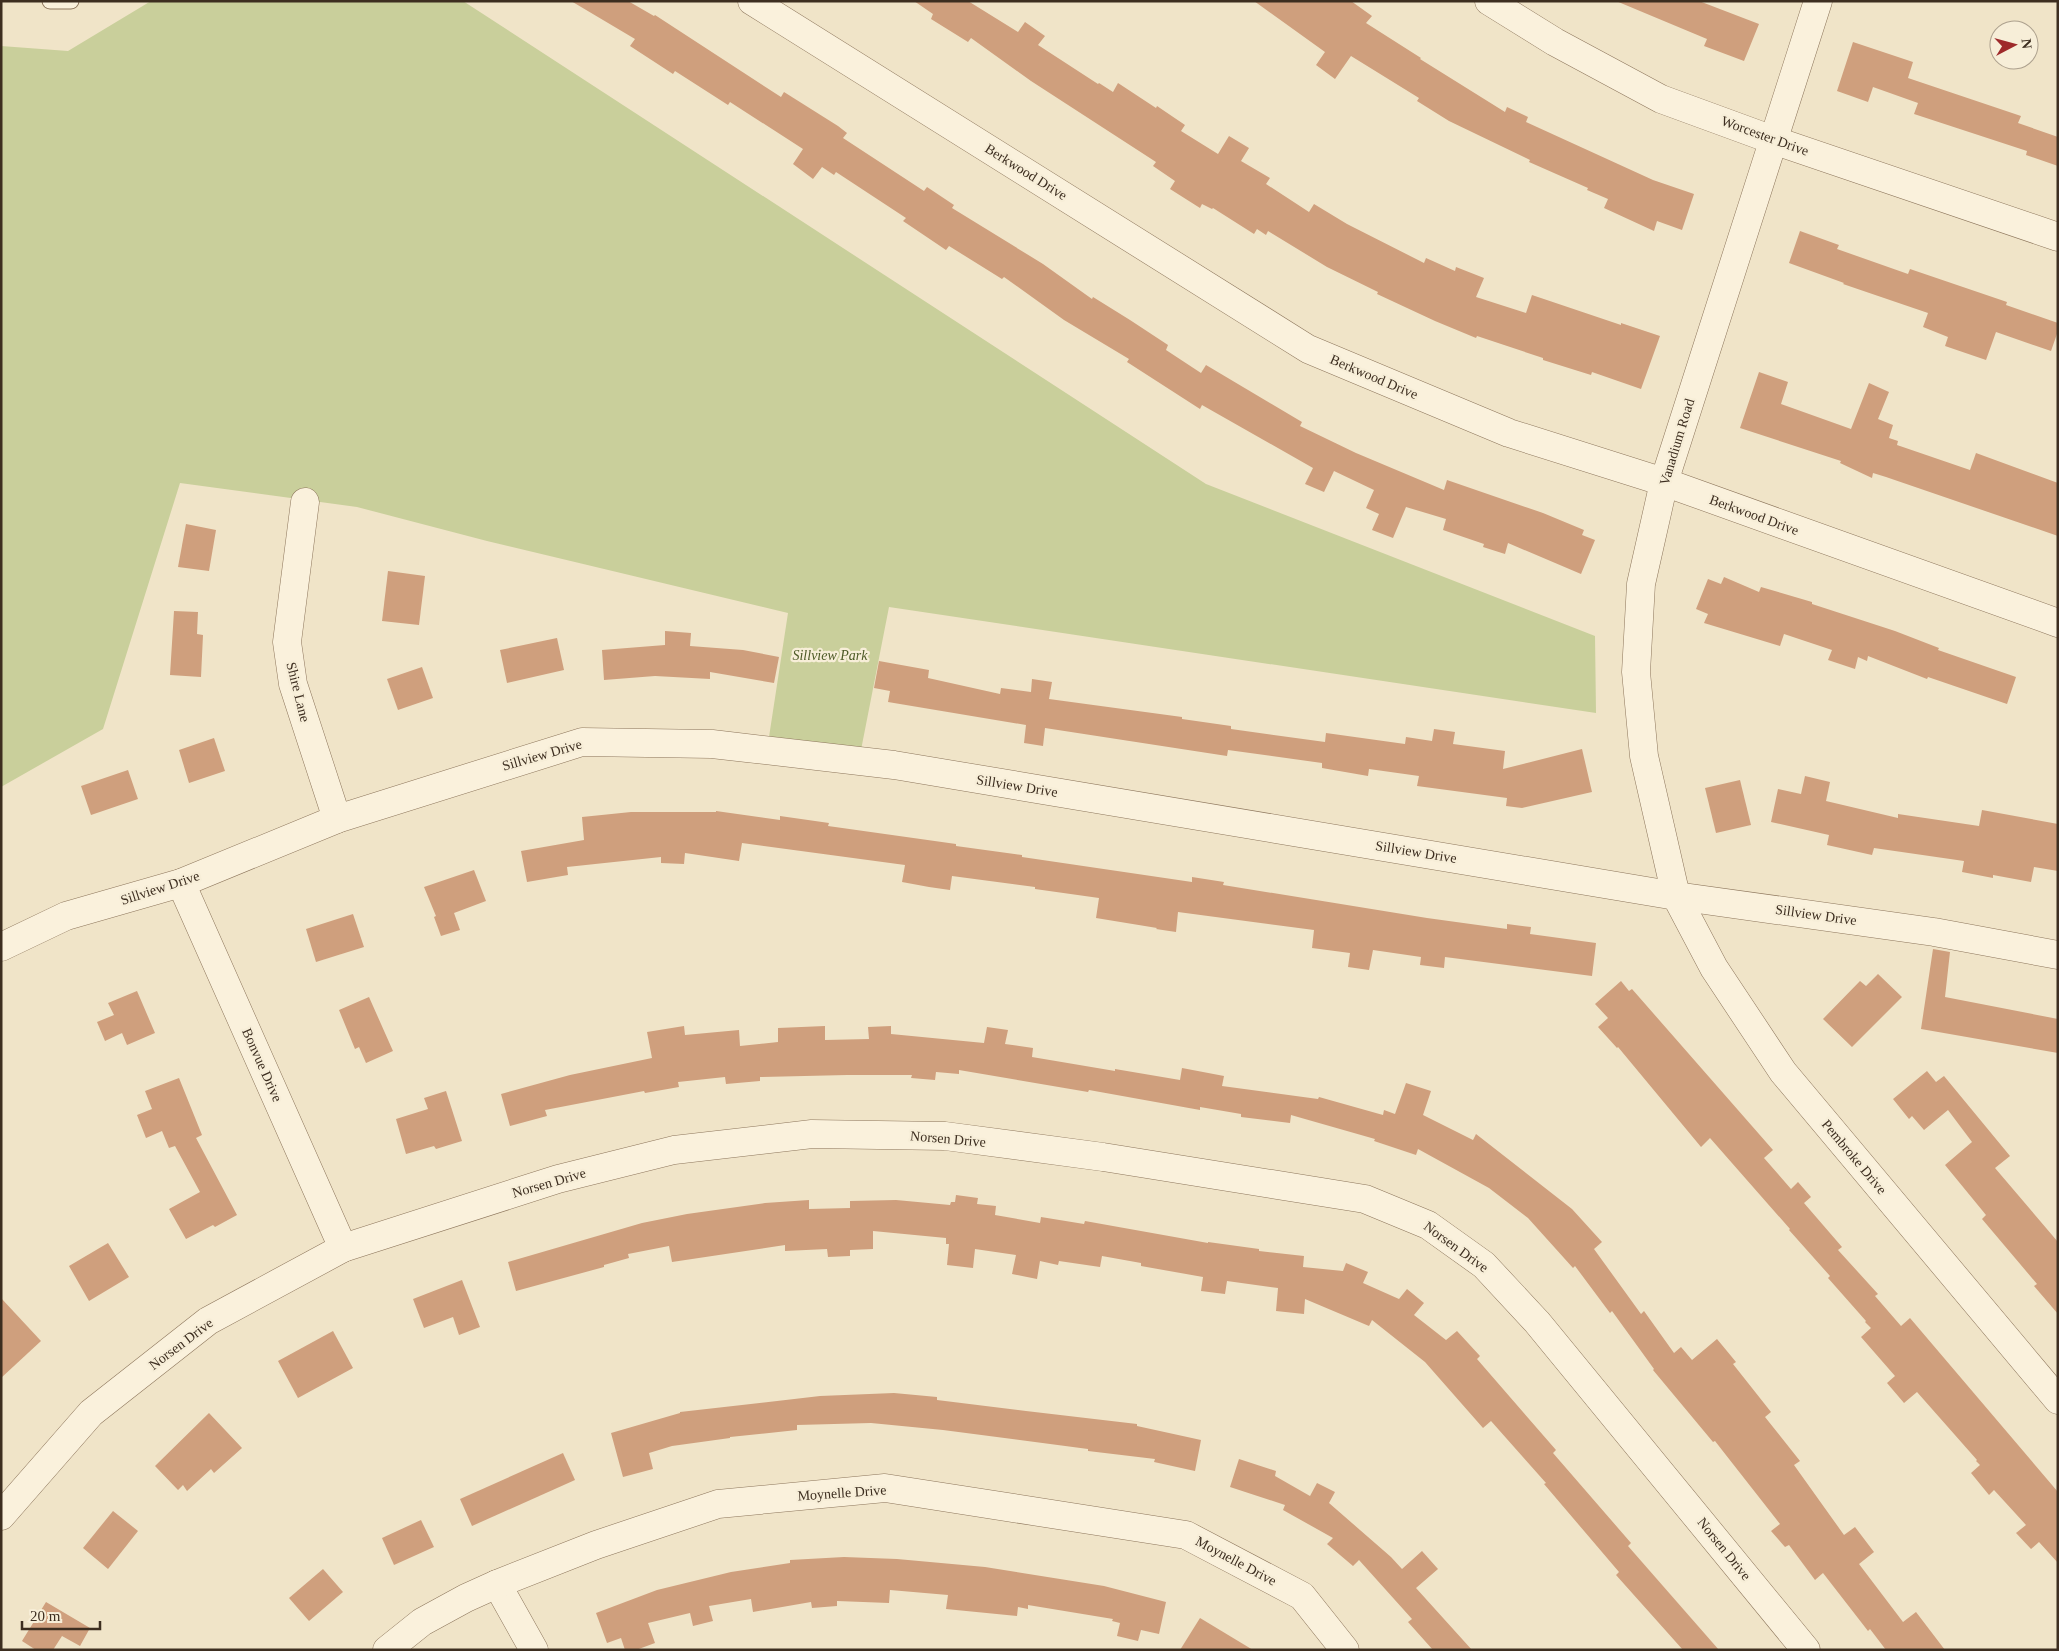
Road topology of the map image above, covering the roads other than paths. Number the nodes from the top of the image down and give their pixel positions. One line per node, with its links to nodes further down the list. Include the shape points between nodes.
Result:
1 (50, 1): 2 (lane)
2 (71, 1)
3 (752, 1): 8 (street, Berkwood Drive, via 1308,349 1508,433)
4 (1489, 1): 6 (street, Worcester Drive, via 1555,42 1661,99)
5 (1818, 1): 6 (street, Vanadium Road)
6 (1773, 140): 7 (street, Worcester Drive); 8 (street, Vanadium Road)
7 (2058, 237)
8 (1664, 482): 10 (street, Berkwood Drive); 13 (street, Vanadium Road, via 1641,584 1636,672 1644,756)
9 (305, 502): 11 (street, Shire Lane, via 287,642 293,684)
10 (2058, 623)
11 (337, 819): 12 (street, Sillview Drive); 13 (street, Sillview Drive, via 582,742 712,744 894,765)
12 (181, 883): 14 (street, Sillview Drive, via 66,916); 16 (street, Bonvue Drive)
13 (1676, 896): 15 (street, Sillview Drive, via 1934,932); 17 (street, Pembroke Drive, via 1714,968 1783,1072)
14 (1, 947)
15 (2058, 955)
16 (343, 1248): 18 (street, Norsen Drive, via 208,1321 91,1413); 23 (street, Norsen Drive, via 558,1179 674,1150 812,1134 945,1136 1102,1157 1365,1199 1428,1225 1484,1265 1537,1322)
17 (2058, 1400)
18 (1, 1516)
19 (497, 1584): 20 (street, Moynelle Drive, via 422,1622); 21 (street); 22 (street, Moynelle Drive, via 718,1504 885,1488 1186,1535 1302,1596)
20 (387, 1650)
21 (534, 1650)
22 (1345, 1650)
23 (1806, 1650)

